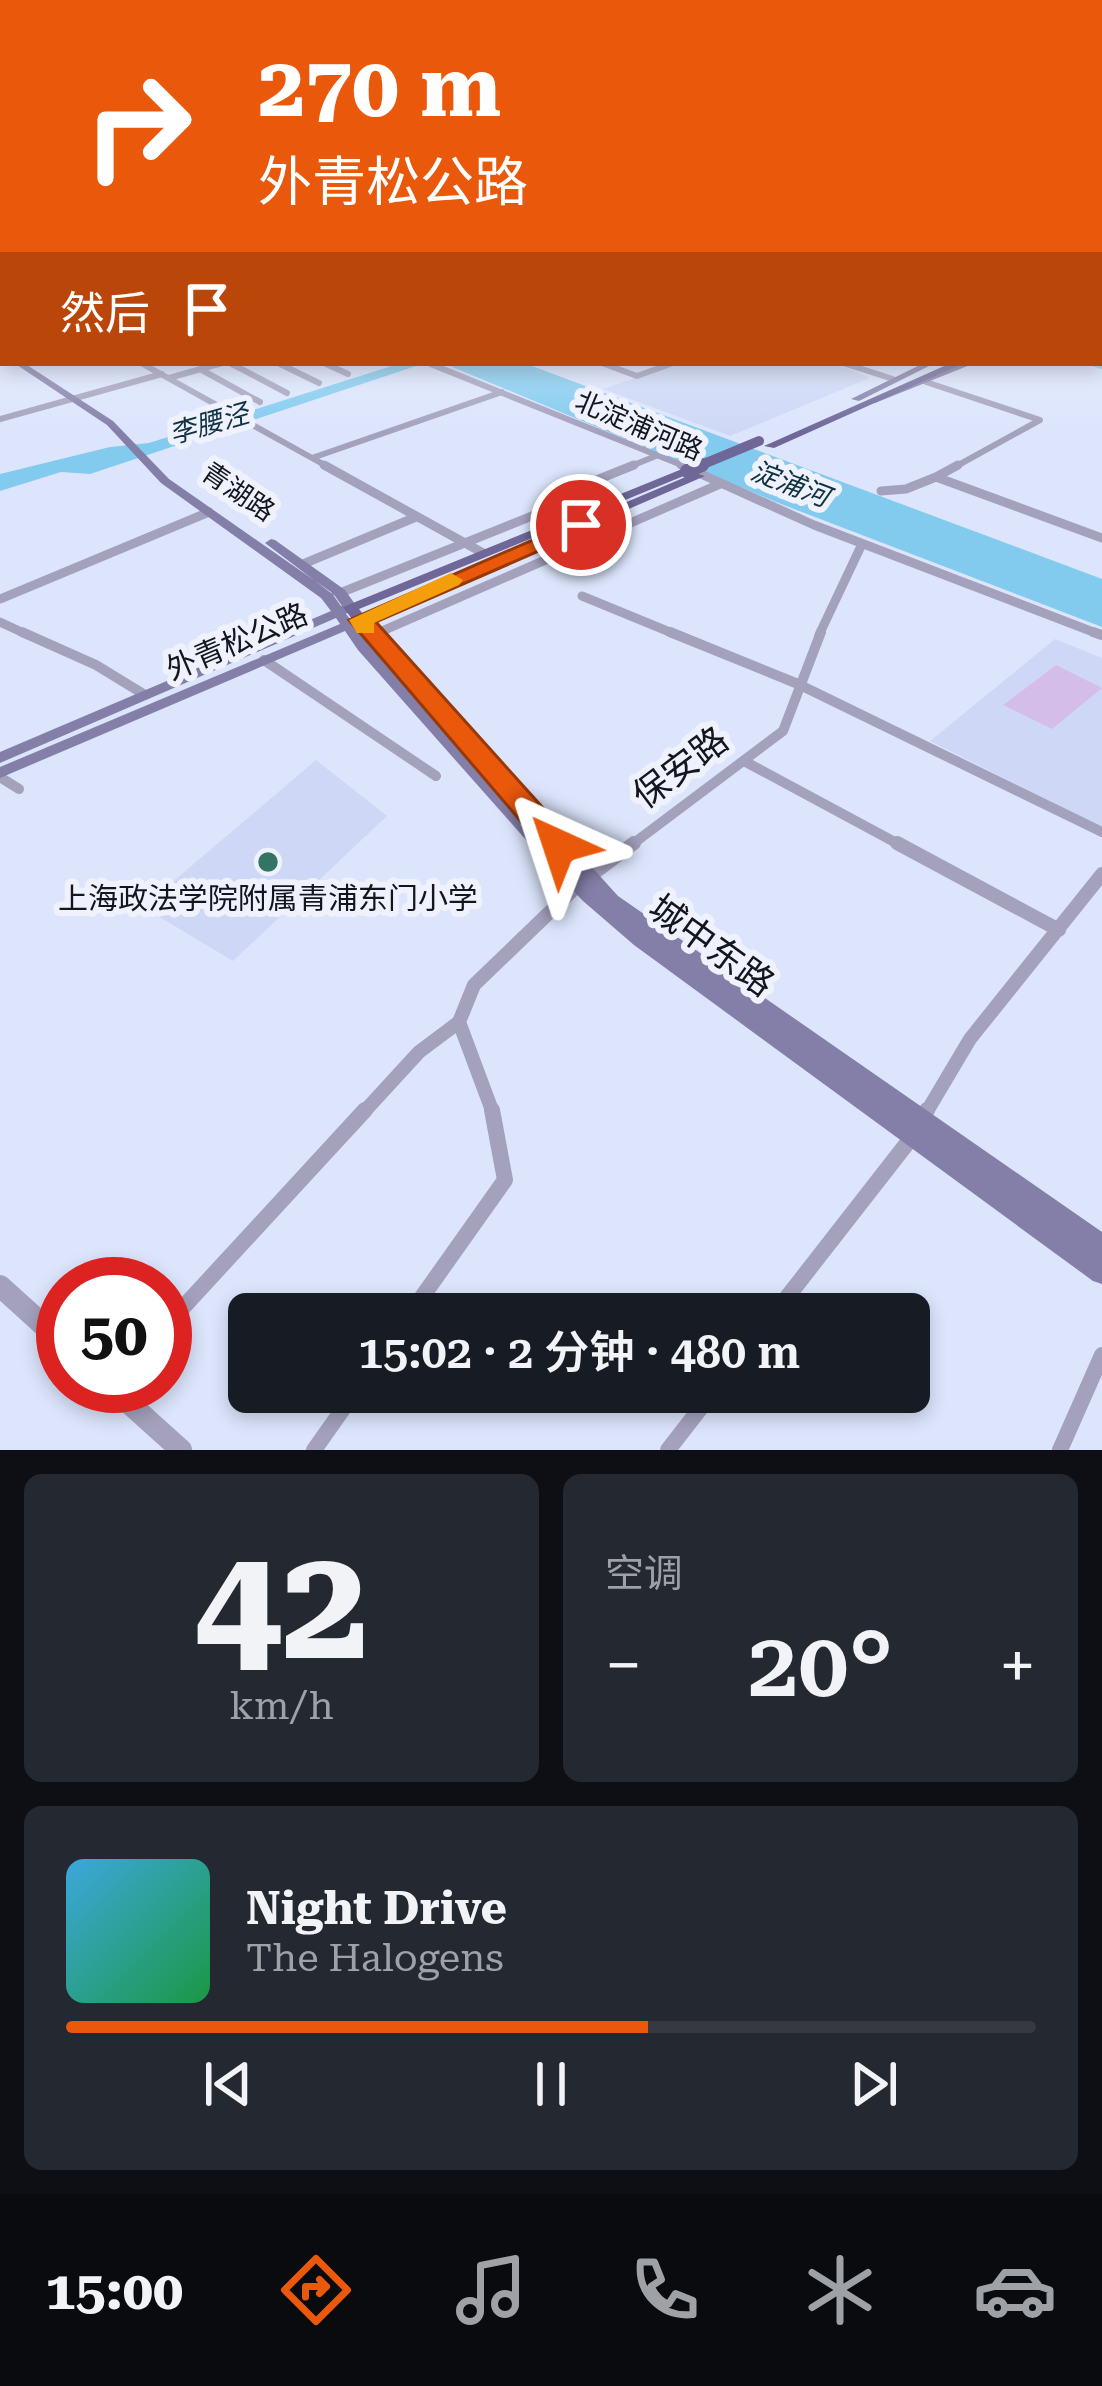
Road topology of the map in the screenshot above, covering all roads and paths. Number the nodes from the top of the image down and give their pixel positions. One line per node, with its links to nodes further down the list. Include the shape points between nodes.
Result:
1 (24, 366): 24 (main road, 青湖路)
2 (34, 366): 24 (main road, 青湖路)
3 (147, 366): 18 (street)
4 (204, 366): 18 (street); 25 (street)
5 (232, 366): 23 (street)
6 (284, 366): 21 (street)
7 (331, 366): 17 (street)
8 (436, 366): 22 (street, 北淀浦河路)
9 (610, 366): 10 (street, via 637,376)
10 (665, 366)
11 (854, 366): 19 (street)
12 (868, 366): 19 (street)
13 (924, 366): 19 (main road)
14 (938, 366): 26 (main road, 外青松公路)
15 (951, 366): 26 (main road, 外青松公路)
16 (964, 366): 20 (main road)
17 (349, 374)
18 (165, 376): 24 (street); 30 (street)
19 (896, 377): 26 (main road)
20 (926, 382): 26 (main road); 32 (street, via 1040,420)
21 (320, 383)
22 (502, 392): 29 (street, 北淀浦河路); 30 (street)
23 (287, 393)
24 (80, 398): 27 (street); 28 (main road, 青湖路)
25 (260, 402)
26 (860, 402): 31 (main road, 外青松公路)
27 (0, 419)
28 (140, 450): 35 (main road, 青湖路, via 165,481); 41 (main road, 青湖路)
29 (658, 456): 33 (street, 北淀浦河路); 38 (street)
30 (312, 458): 36 (street)
31 (693, 474): 40 (main road, 外青松公路); 44 (main road, 外青松公路)
32 (936, 477): 34 (street); 37 (street)
33 (720, 484): 39 (street, 北淀浦河路); 44 (street)
34 (881, 491)
35 (209, 512): 43 (street); 44 (main road, 青湖路)
36 (417, 516): 38 (street); 41 (street)
37 (1102, 538)
38 (464, 542): 40 (street); 44 (street)
39 (862, 544): 46 (street, 北淀浦河路); 48 (street, 保安路)
40 (483, 553): 44 (main road, 外青松公路)
41 (303, 564): 44 (main road, 青湖路)
42 (582, 596): 48 (street)
43 (0, 599)
44 (353, 619): 47 (main road, 外青松公路); 49 (main road, 外青松公路); 57 (main road, 城中东路)
45 (0, 622): 49 (street)
46 (1102, 634)
47 (264, 660): 52 (main road, 外青松公路); 53 (street)
48 (798, 684): 51 (street, 保安路, via 783,731); 55 (street)
49 (145, 695): 50 (main road, 外青松公路)
50 (0, 758)
51 (744, 761): 57 (street, 保安路); 58 (street)
52 (0, 775): 54 (street)
53 (436, 776)
54 (19, 789)
55 (1102, 832)
56 (1102, 874): 58 (street)
57 (583, 881): 59 (street, 保安路, via 473,985); 60 (main road, 城中东路, via 641,940)
58 (1059, 931): 60 (street, via 970,1039)
59 (459, 1022): 64 (street, via 495,1118 505,1180); 66 (street, via 419,1052)
60 (918, 1127): 61 (main road, 城中东路); 62 (main road, 城中东路); 65 (street)
61 (1102, 1246)
62 (1102, 1272)
63 (0, 1286): 67 (street)
64 (425, 1293)
65 (790, 1293)
66 (192, 1298)
67 (36, 1319)
68 (1102, 1354): 75 (street)
69 (140, 1413): 72 (street)
70 (340, 1413): 73 (street)
71 (697, 1413): 74 (street)
72 (181, 1450)
73 (314, 1450)
74 (668, 1450)
75 (1060, 1450)

